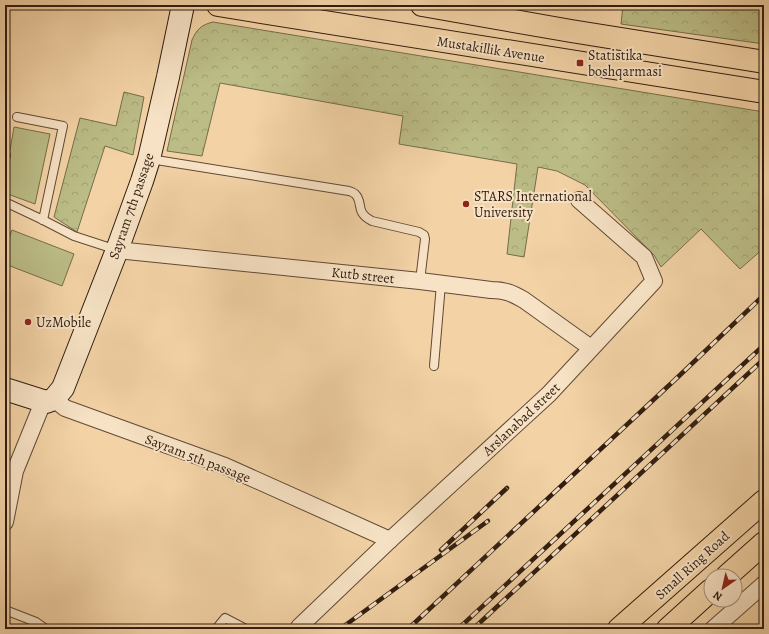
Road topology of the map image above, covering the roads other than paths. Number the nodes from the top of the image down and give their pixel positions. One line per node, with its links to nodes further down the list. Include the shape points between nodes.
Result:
1 (183, 5): 7 (street, Sayram 7th passage)
2 (218, 5): 5 (main road, Mustakillik Avenue)
3 (422, 5): 4 (main road)
4 (764, 62)
5 (764, 92)
6 (17, 117): 10 (lane, via 63,126)
7 (149, 159): 11 (street, Sayram 7th passage); 12 (lane, via 349,191 358,198 361,212 365,217 424,235)
8 (579, 200): 14 (street, Arslanabad street, via 644,257 654,281)
9 (5, 202): 10 (lane)
10 (44, 220): 11 (lane, via 74,236)
11 (117, 250): 12 (street, Kutb street); 17 (street, Sayram 7th passage, via 63,388)
12 (420, 281): 13 (street, Kutb street)
13 (441, 284): 14 (street, Kutb street, via 512,293); 15 (lane)
14 (591, 348): 20 (street, Arslanabad street, via 549,394)
15 (434, 366)
16 (5, 389): 17 (street, Sayram 5th passage)
17 (49, 400): 19 (street, Sayram 7th passage, via 16,471); 20 (street, Sayram 5th passage, via 225,466)
18 (764, 500): 30 (main road, Small Ring Road)
19 (5, 522)
20 (390, 540): 26 (street, Arslanabad street)
21 (764, 542): 22 (main road)
22 (736, 568)
23 (764, 584): 32 (street)
24 (703, 597): 31 (main road)
25 (5, 610): 27 (lane, via 36,622)
26 (297, 628)
27 (46, 629)
28 (216, 629): 29 (lane, via 225,618)
29 (246, 629)
30 (619, 629)
31 (668, 629)
32 (713, 629)

